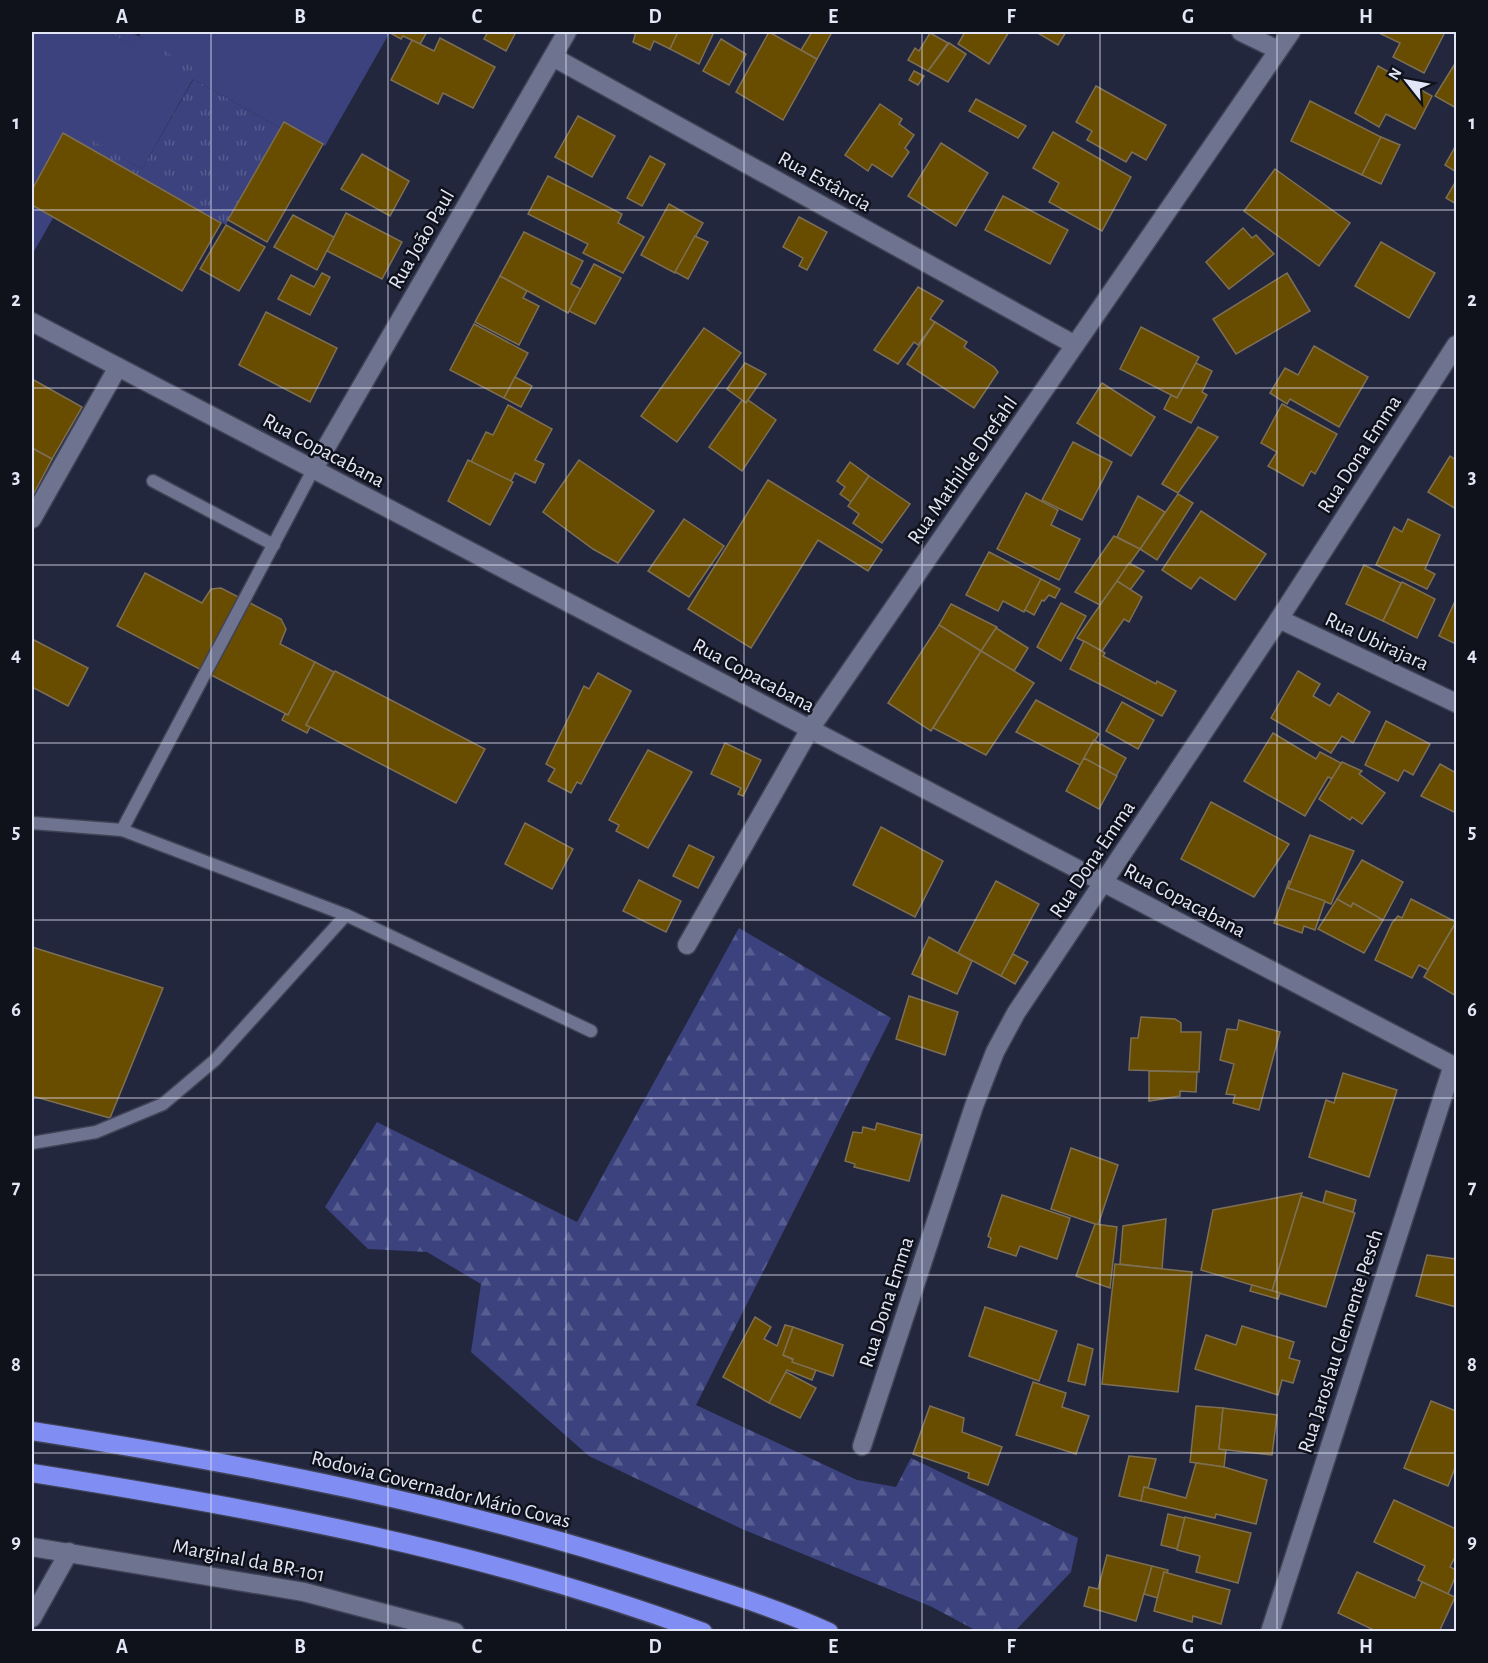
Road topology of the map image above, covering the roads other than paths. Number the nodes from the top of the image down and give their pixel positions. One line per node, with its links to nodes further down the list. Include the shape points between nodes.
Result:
1 (567, 32): 5 (street, Rua João Paul)
2 (1241, 32): 4 (street)
3 (1291, 32): 4 (street, Rua Mathilde Drefahl)
4 (1278, 50): 7 (street, Rua Mathilde Drefahl)
5 (553, 57): 7 (street, Rua Estância); 10 (street, Rua João Paul)
6 (32, 322): 9 (street, Rua Copacabana)
7 (1075, 345): 16 (street, Rua Mathilde Drefahl)
8 (1456, 345): 14 (street, Rua Dona Emma)
9 (118, 367): 10 (street, Rua Copacabana); 12 (street)
10 (313, 470): 13 (lane); 16 (street, Rua Copacabana)
11 (153, 481): 13 (lane)
12 (32, 519)
13 (274, 544): 18 (lane)
14 (1279, 619): 15 (street, Rua Ubirajara); 19 (street, Rua Dona Emma)
15 (1456, 704)
16 (810, 729): 19 (street, Rua Copacabana); 21 (street, Rua Mathilde Drefahl)
17 (32, 823): 18 (lane)
18 (122, 830): 20 (lane)
19 (1104, 883): 23 (street, Rua Copacabana); 26 (street, Rua Dona Emma, via 1016,1012 995,1052)
20 (346, 915): 22 (lane); 24 (lane, via 215,1060 163,1104 96,1132)
21 (687, 945)
22 (591, 1031)
23 (1455, 1066): 35 (street, Rua Jaroslau Clemente Pesch)
24 (32, 1143)
25 (32, 1431): 34 (highway, Rodovia Governador Mário Covas, via 258,1469 472,1516 662,1572)
26 (862, 1446)
27 (32, 1473): 33 (highway, via 199,1500 418,1546 581,1590)
28 (32, 1547): 29 (street, Marginal da BR-101)
29 (69, 1552): 30 (street); 31 (street, Marginal da BR-101, via 304,1592)
30 (32, 1618)
31 (410, 1625): 32 (street, Marginal da BR-101)
32 (455, 1632)
33 (703, 1632)
34 (829, 1632)
35 (1270, 1632)

